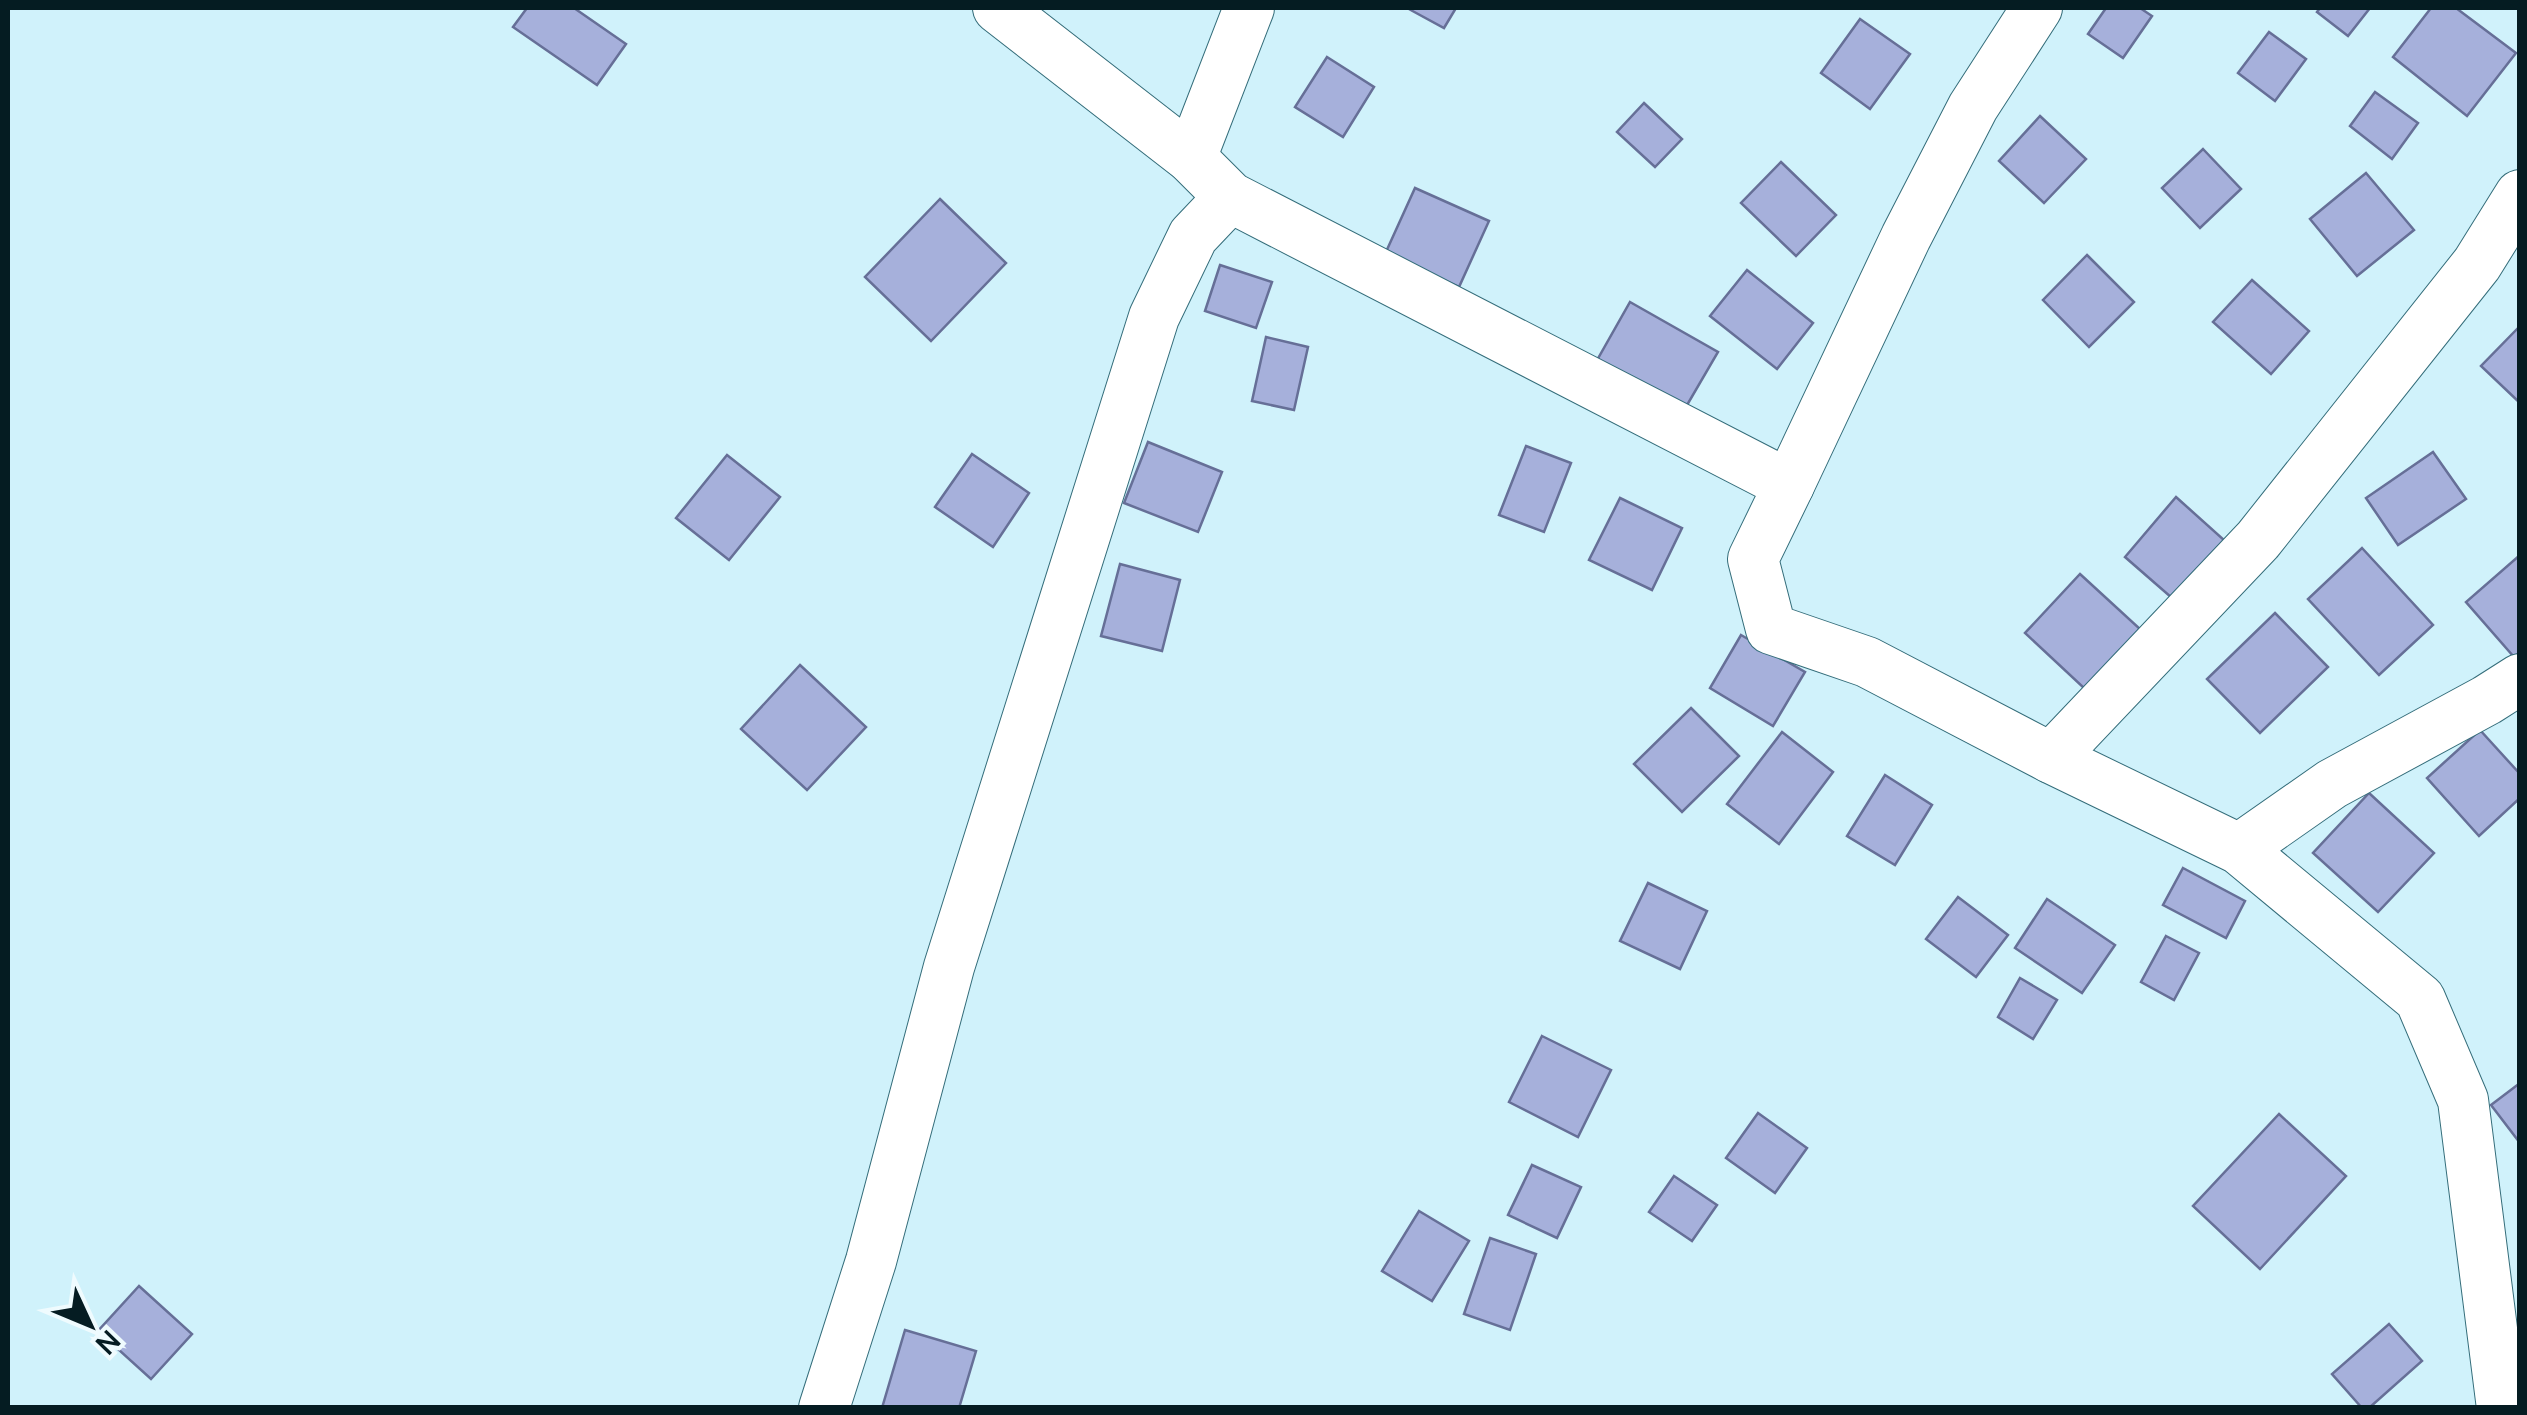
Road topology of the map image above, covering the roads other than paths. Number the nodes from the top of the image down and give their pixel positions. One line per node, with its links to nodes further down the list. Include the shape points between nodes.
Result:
1 (1249, 8): 4 (street)
2 (2037, 8): 7 (street, via 1972,107)
3 (1019, 14): 4 (street)
4 (1191, 158): 6 (street)
5 (2520, 195): 9 (street, via 2477,264 2258,540)
6 (1230, 197): 7 (street); 11 (street, via 1193,236 1154,317 949,967 871,1262)
7 (1789, 486): 9 (street, via 1753,559 1772,628 1866,662)
8 (2520, 679): 10 (street, via 2332,784)
9 (2051, 758): 10 (street)
10 (2240, 849): 12 (street, via 2420,999 2463,1100)
11 (824, 1408)
12 (2502, 1408)

